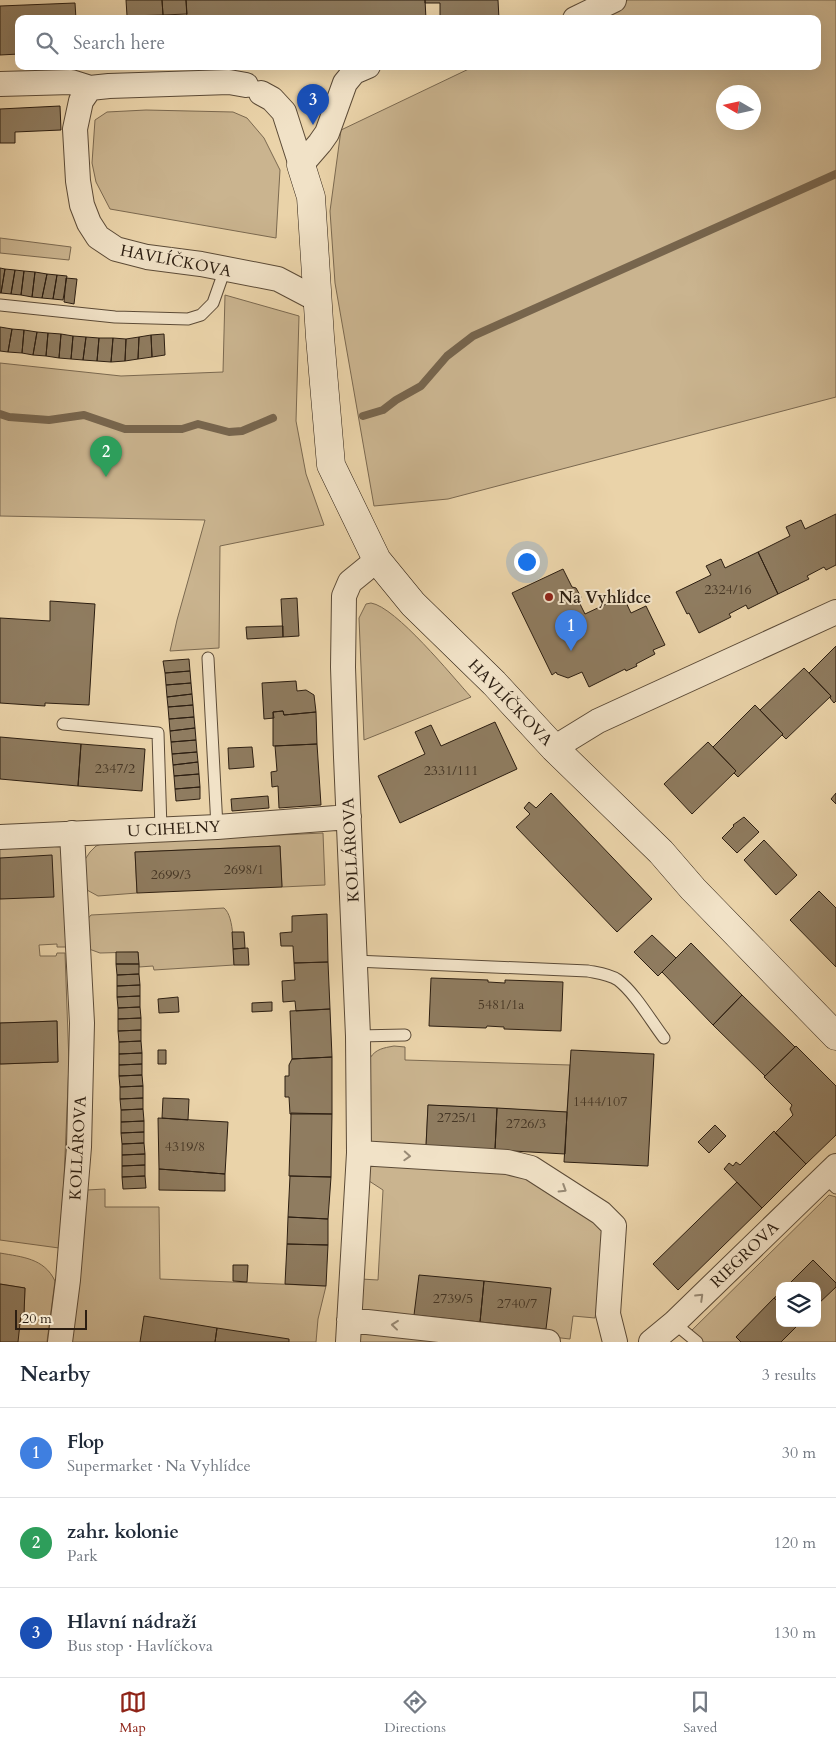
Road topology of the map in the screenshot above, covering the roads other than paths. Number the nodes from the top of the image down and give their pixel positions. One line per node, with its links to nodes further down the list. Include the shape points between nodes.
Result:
1 (614, 0): 2 (street)
2 (583, 15)
3 (359, 70): 6 (street, via 346,83 327,133)
4 (0, 84): 5 (street, HAVLÍČKOVA, via 71,82)
5 (90, 88): 6 (street, HAVLÍČKOVA, via 229,82 253,89 272,99 284,112); 7 (street, HAVLÍČKOVA, via 81,101 75,129 82,205 98,237 116,250)
6 (301, 165): 8 (street, HAVLÍČKOVA, via 311,197)
7 (225, 269): 8 (street, HAVLÍČKOVA, via 278,279); 9 (lane, via 213,303 201,315 188,320 115,317)
8 (318, 300): 10 (street, HAVLÍČKOVA, via 331,465)
9 (0, 305)
10 (377, 560): 14 (street, HAVLÍČKOVA, via 413,604 494,683); 15 (street, KOLLÁROVA, via 350,582 344,596)
11 (836, 612): 14 (street, via 598,722)
12 (208, 658): 16 (lane)
13 (63, 724): 17 (lane, via 158,733)
14 (554, 748): 23 (street, HAVLÍČKOVA, via 661,852 692,889)
15 (348, 817): 16 (street, U CIHELNY); 20 (street, KOLLÁROVA)
16 (217, 827): 17 (street, U CIHELNY)
17 (161, 829): 18 (street, U CIHELNY)
18 (72, 834): 19 (street, U CIHELNY); 29 (street, KOLLÁROVA, via 82,1023 80,1128)
19 (0, 837)
20 (355, 961): 22 (street, KOLLÁROVA); 24 (lane, via 605,974 618,981 632,996)
21 (405, 1035): 22 (lane)
22 (358, 1036): 25 (street, KOLLÁROVA)
23 (836, 1036)
24 (664, 1038)
25 (359, 1153): 28 (street, KOLLÁROVA); 31 (street, one-way to 31, via 520,1165 531,1168 601,1212 614,1226 608,1314)
26 (832, 1177): 27 (street, RIEGROVA, one-way to 26)
27 (674, 1323): 32 (street, RIEGROVA); 33 (lane)
28 (348, 1331): 30 (street, KOLLÁROVA, one-way to 28)
29 (60, 1342)
30 (548, 1342)
31 (615, 1342)
32 (651, 1342)
33 (697, 1342)

